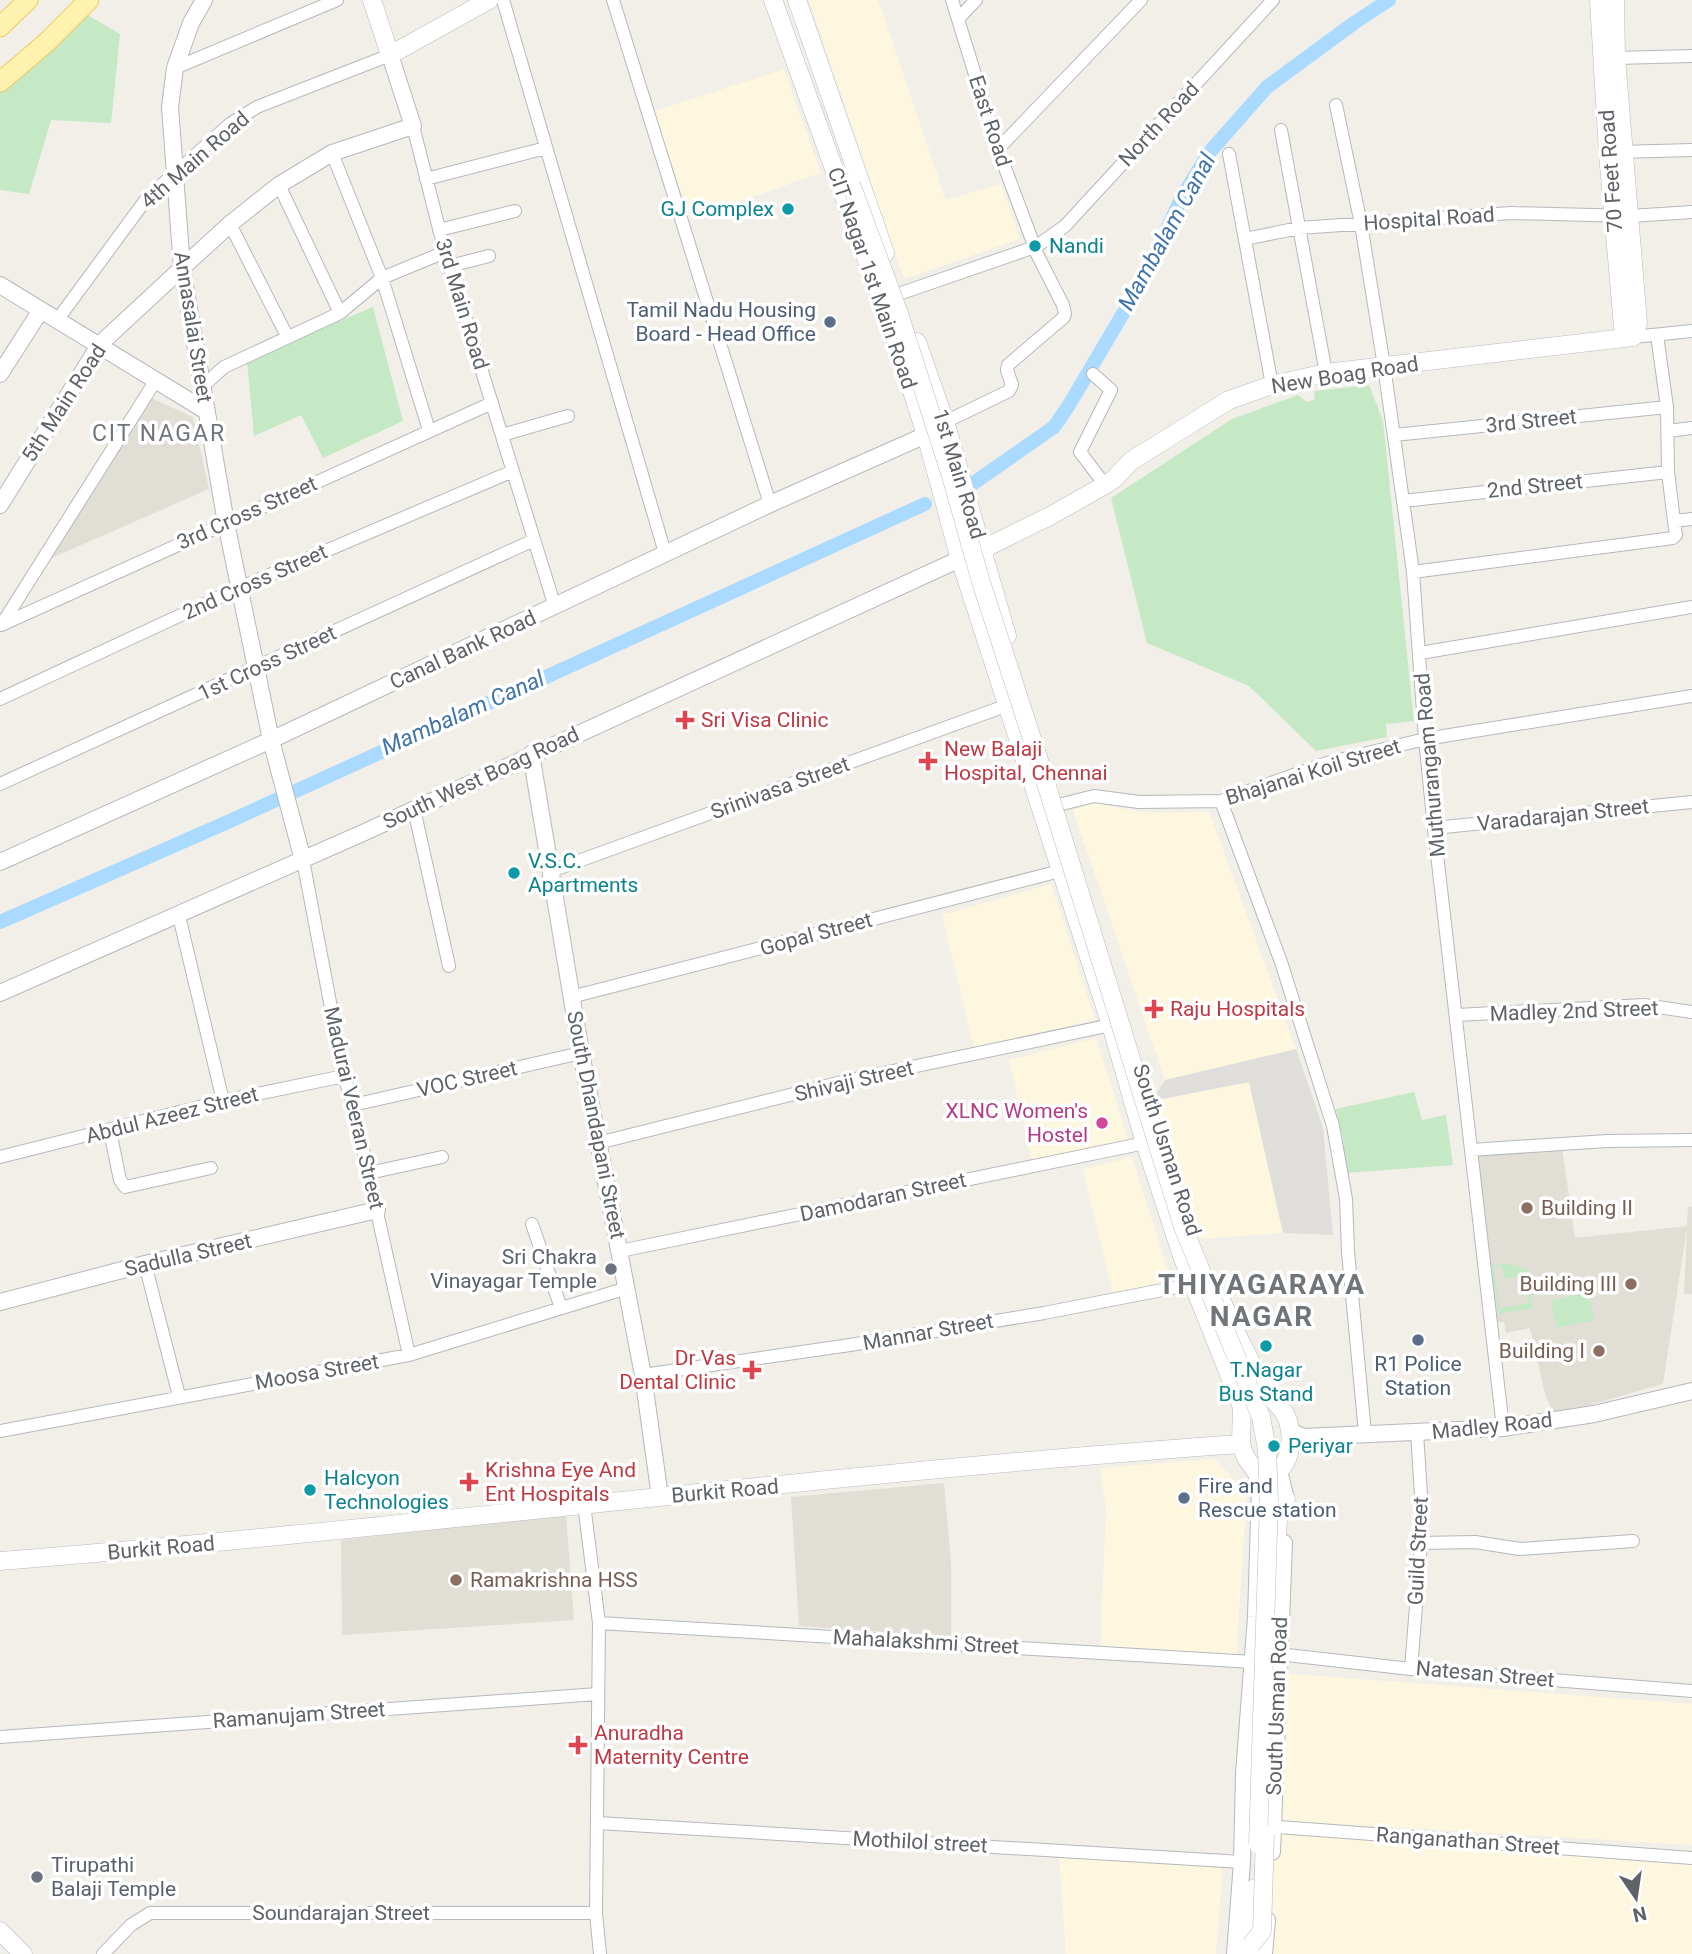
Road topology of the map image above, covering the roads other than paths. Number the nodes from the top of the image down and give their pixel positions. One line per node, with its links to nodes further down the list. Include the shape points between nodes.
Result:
1 (28, 0): 19 (main road)
2 (89, 0): 24 (main road)
3 (204, 0): 23 (street, Annasalai Street)
4 (337, 0): 23 (street)
5 (372, 0): 20 (main road, 3rd Main Road)
6 (489, 0): 20 (main road, 4th Main Road)
7 (503, 0): 28 (street)
8 (612, 0): 84 (street)
9 (773, 0): 53 (main road, CIT Nagar 1st Main Road)
10 (786, 0): 178 (main road, South Usman Road, bridge, via 902,324 1183,1227 1261,1416 1269,1501)
11 (797, 0): 52 (main road, 1st Main Road)
12 (952, 0): 18 (street, East Road)
13 (976, 0): 18 (street)
14 (1142, 0): 29 (street)
15 (1273, 0): 45 (street, North Road, via 1065,226)
16 (1599, 0): 31 (main road, 70 Feet Road)
17 (1615, 0): 22 (main road)
18 (959, 18): 29 (street, East Road)
19 (0, 27)
20 (390, 55): 26 (street, 3rd Main Road); 34 (street, 4th Main Road, via 257,107)
21 (1692, 56): 22 (street)
22 (1616, 58): 31 (main road)
23 (175, 68): 34 (street, Annasalai Street, via 170,107)
24 (0, 82)
25 (1336, 105): 40 (street, Muthurangam Road)
26 (413, 126): 32 (street, 5th Main Road); 35 (street, 3rd Main Road)
27 (1281, 130): 42 (street)
28 (546, 148): 35 (street); 91 (street)
29 (998, 149): 45 (street, East Road)
30 (1692, 150): 31 (street)
31 (1616, 152): 39 (main road, 70 Feet Road)
32 (332, 153): 36 (street, 5th Main Road); 50 (street)
33 (1229, 154): 44 (street)
34 (174, 173): 49 (street, Annasalai Street); 56 (street, 4th Main Road, via 147,198)
35 (426, 179): 43 (street, 3rd Main Road)
36 (279, 185): 41 (street, 5th Main Road); 55 (street)
37 (515, 211): 43 (street)
38 (1692, 212): 39 (street, Hospital Road)
39 (1622, 215): 40 (street, Hospital Road, via 1511,213); 60 (main road, 70 Feet Road, via 1623,327)
40 (1361, 223): 42 (street, Hospital Road); 62 (street, Muthurangam Road)
41 (230, 224): 49 (street, 5th Main Road); 59 (street)
42 (1299, 228): 44 (street, Hospital Road); 63 (street)
43 (439, 230): 46 (street, 3rd Main Road)
44 (1245, 239): 67 (street)
45 (1035, 246): 52 (street, North Road); 73 (street, East Road, via 1063,305 1063,318 1008,365 1009,391)
46 (445, 252): 48 (street, 3rd Main Road); 50 (street)
47 (489, 256): 48 (street)
48 (450, 266): 69 (street, 3rd Main Road)
49 (182, 268): 61 (street, 5th Main Road); 68 (street, Annasalai Street)
50 (382, 278): 55 (street); 75 (street)
51 (0, 285): 54 (street)
52 (900, 293): 53 (street, North Road); 73 (main road, 1st Main Road)
53 (880, 300): 78 (main road, CIT Nagar 1st Main Road)
54 (41, 310): 56 (street); 64 (street)
55 (340, 313): 59 (street)
56 (58, 319): 61 (street)
57 (1692, 331): 58 (street, New Boag Road)
58 (1657, 335): 60 (street, New Boag Road); 70 (street)
59 (287, 336): 68 (street, via 224,367)
60 (1633, 337): 62 (main road, New Boag Road)
61 (100, 344): 66 (street); 85 (street, 5th Main Road)
62 (1384, 366): 63 (main road, New Boag Road); 79 (street, Muthurangam Road)
63 (1326, 373): 67 (main road, New Boag Road)
64 (0, 374)
65 (1093, 374): 82 (street, via 1111,390 1080,452)
66 (156, 380): 71 (street); 97 (street)
67 (1272, 385): 82 (main road, New Boag Road, via 1229,400 1131,461)
68 (202, 386): 71 (street, Annasalai Street)
69 (492, 403): 75 (street, 3rd Cross Street); 77 (street, 3rd Main Road)
70 (1667, 407): 76 (street); 79 (street, 3rd Street)
71 (206, 411): 88 (street, Annasalai Street)
72 (568, 416): 77 (street)
73 (945, 422): 90 (main road, 1st Main Road)
74 (1692, 428): 76 (street)
75 (429, 430): 88 (street, 3rd Cross Street)
76 (1668, 431): 81 (street)
77 (502, 435): 80 (street, 3rd Main Road)
78 (926, 435): 84 (street, Canal Bank Road); 92 (main road, CIT Nagar 1st Main Road)
79 (1394, 435): 83 (street, Muthurangam Road)
80 (513, 471): 89 (street, 3rd Main Road); 94 (street, 2nd Cross Street)
81 (1668, 472): 83 (street, 2nd Street); 87 (street)
82 (1105, 485): 90 (main road, New Boag Road)
83 (1402, 500): 93 (street, Muthurangam Road)
84 (770, 504): 91 (street, Canal Bank Road)
85 (0, 505)
86 (1692, 519): 87 (street)
87 (1674, 521): 93 (street, via 1673,538)
88 (226, 523): 94 (street, Annasalai Street); 97 (street, 3rd Cross Street)
89 (534, 540): 95 (street, 3rd Main Road); 99 (street, 1st Cross Street)
90 (982, 551): 92 (main road, New Boag Road); 109 (main road, South Usman Road)
91 (665, 553): 95 (street, Canal Bank Road)
92 (960, 559): 102 (main road, South Usman Road); 105 (street, South West Boag Road)
93 (1413, 572): 98 (street, Muthurangam Road)
94 (239, 588): 99 (street, Annasalai Street); 101 (street, 2nd Cross Street)
95 (555, 607): 104 (street, Canal Bank Road)
96 (1692, 607): 98 (street)
97 (1, 626)
98 (1420, 653): 103 (street, Muthurangam Road)
99 (256, 668): 104 (street, Annasalai Street); 106 (street, 1st Cross Street)
100 (1692, 696): 103 (street, Bhajanai Koil Street)
101 (0, 699)
102 (1008, 705): 114 (street, Srinivasa Street); 115 (main road, South Usman Road)
103 (1425, 739): 107 (street, Bhajanai Koil Street, via 1327,763); 111 (street, Muthurangam Road)
104 (271, 740): 112 (street, Annasalai Street); 113 (street, Canal Bank Road)
105 (531, 754): 110 (street, South West Boag Road); 114 (street, South Dhandapani Street)
106 (0, 784)
107 (1221, 801): 109 (street, Bhajanai Koil Street, via 1139,802 1094,796); 153 (street, via 1281,962 1333,1126 1346,1199)
108 (1692, 802): 111 (street, Varadarajan Street)
109 (1058, 805): 140 (main road, South Usman Road, via 1200,1251)
110 (414, 809): 112 (street, South West Boag Road); 117 (street)
111 (1434, 828): 121 (street, Muthurangam Road)
112 (303, 860): 116 (street, South West Boag Road); 124 (street, Madurai Veeran Street)
113 (0, 862)
114 (551, 871): 119 (street, South Dhandapani Street)
115 (1060, 871): 119 (street, Gopal Street); 122 (main road, South Usman Road)
116 (179, 916): 118 (street, South West Boag Road); 125 (street)
117 (449, 966)
118 (0, 993)
119 (571, 997): 123 (street, South Dhandapani Street)
120 (1692, 1012): 121 (street, Madley 2nd Street, via 1644,1005)
121 (1457, 1015): 131 (street, Muthurangam Road)
122 (1111, 1025): 129 (street, Shivaji Street, via 850,1080); 130 (main road, South Usman Road)
123 (580, 1053): 126 (street, VOC Street); 129 (street, South Dhandapani Street)
124 (344, 1076): 125 (street, Abdul Azeez Street); 126 (street, Madurai Veeran Street)
125 (223, 1101): 127 (street, Abdul Azeez Street)
126 (353, 1105): 135 (street, Madurai Veeran Street)
127 (110, 1131): 132 (street, Abdul Azeez Street); 134 (street, via 125,1187)
128 (1692, 1140): 131 (street)
129 (598, 1143): 138 (street, South Dhandapani Street)
130 (1145, 1143): 138 (street, Damodaran Street); 140 (main road, South Usman Road, via 1182,1256)
131 (1471, 1150): 150 (street, Muthurangam Road)
132 (0, 1157)
133 (442, 1157): 135 (street)
134 (211, 1168)
135 (369, 1173): 136 (street, Madurai Veeran Street)
136 (377, 1210): 139 (street, Sadulla Street); 144 (street, Madurai Veeran Street)
137 (532, 1224): 143 (street)
138 (620, 1251): 141 (street, South Dhandapani Street)
139 (145, 1264): 142 (street, Sadulla Street); 147 (street)
140 (1203, 1282): 145 (street, Mannar Street, via 1044,1313); 148 (main road, South Usman Road, via 1228,1316); 149 (main road, South Usman Road)
141 (627, 1288): 143 (street, Moosa Street); 145 (street, South Dhandapani Street)
142 (0, 1302)
143 (561, 1308): 144 (street, Moosa Street)
144 (409, 1355): 147 (street, Moosa Street)
145 (643, 1375): 158 (street, South Dhandapani Street)
146 (1692, 1391): 150 (street, Madley Road, via 1594,1414)
147 (179, 1396): 151 (street, Moosa Street)
148 (1271, 1398): 149 (main road); 152 (main road, South Usman Road, via 1284,1411)
149 (1242, 1406): 155 (main road, South Usman Road)
150 (1503, 1428): 154 (street, Madley Road)
151 (0, 1431)
152 (1290, 1431): 153 (street, Madley Road, via 1303,1437); 156 (main road, via 1291,1447)
153 (1365, 1433): 154 (street, Madley Road)
154 (1417, 1433): 162 (street, Guild Street)
155 (1241, 1444): 157 (main road, South Usman Road); 158 (main road, Burkit Road)
156 (1279, 1471): 157 (main road, via 1268,1475); 159 (street, South Usman Road)
157 (1256, 1472): 166 (street, South Usman Road, via 1260,1488)
158 (660, 1497): 160 (main road, Burkit Road)
159 (1286, 1499): 165 (street, South Usman Road); 178 (main road, bridge, via 1279,1506 1275,1561 1262,1931)
160 (584, 1504): 163 (main road, Burkit Road); 164 (street)
161 (1633, 1541): 162 (street, via 1520,1549 1475,1542)
162 (1420, 1542): 167 (street, Guild Street)
163 (0, 1561)
164 (599, 1623): 166 (street, Mahalakshmi Street); 169 (street)
165 (1278, 1654): 167 (street, Natesan Street); 173 (street, South Usman Road)
166 (1253, 1662): 172 (street, South Usman Road)
167 (1411, 1668): 168 (street, Natesan Street)
168 (1692, 1692)
169 (598, 1694): 170 (street, Ramanujam Street); 171 (street)
170 (0, 1737)
171 (598, 1823): 175 (street, Mothilol street); 176 (street)
172 (1244, 1825): 173 (street, Ranganathan Street); 175 (street, South Usman Road)
173 (1273, 1827): 174 (street, Ranganathan Street); 178 (street, South Usman Road)
174 (1692, 1858)
175 (1242, 1862): 182 (street, South Usman Road)
176 (596, 1913): 180 (street, Soundarajan Street, via 150,1913); 181 (street)
177 (0, 1931): 179 (main road)
178 (1256, 1951)
179 (23, 1954)
180 (103, 1954)
181 (600, 1954)
182 (1235, 1954)

